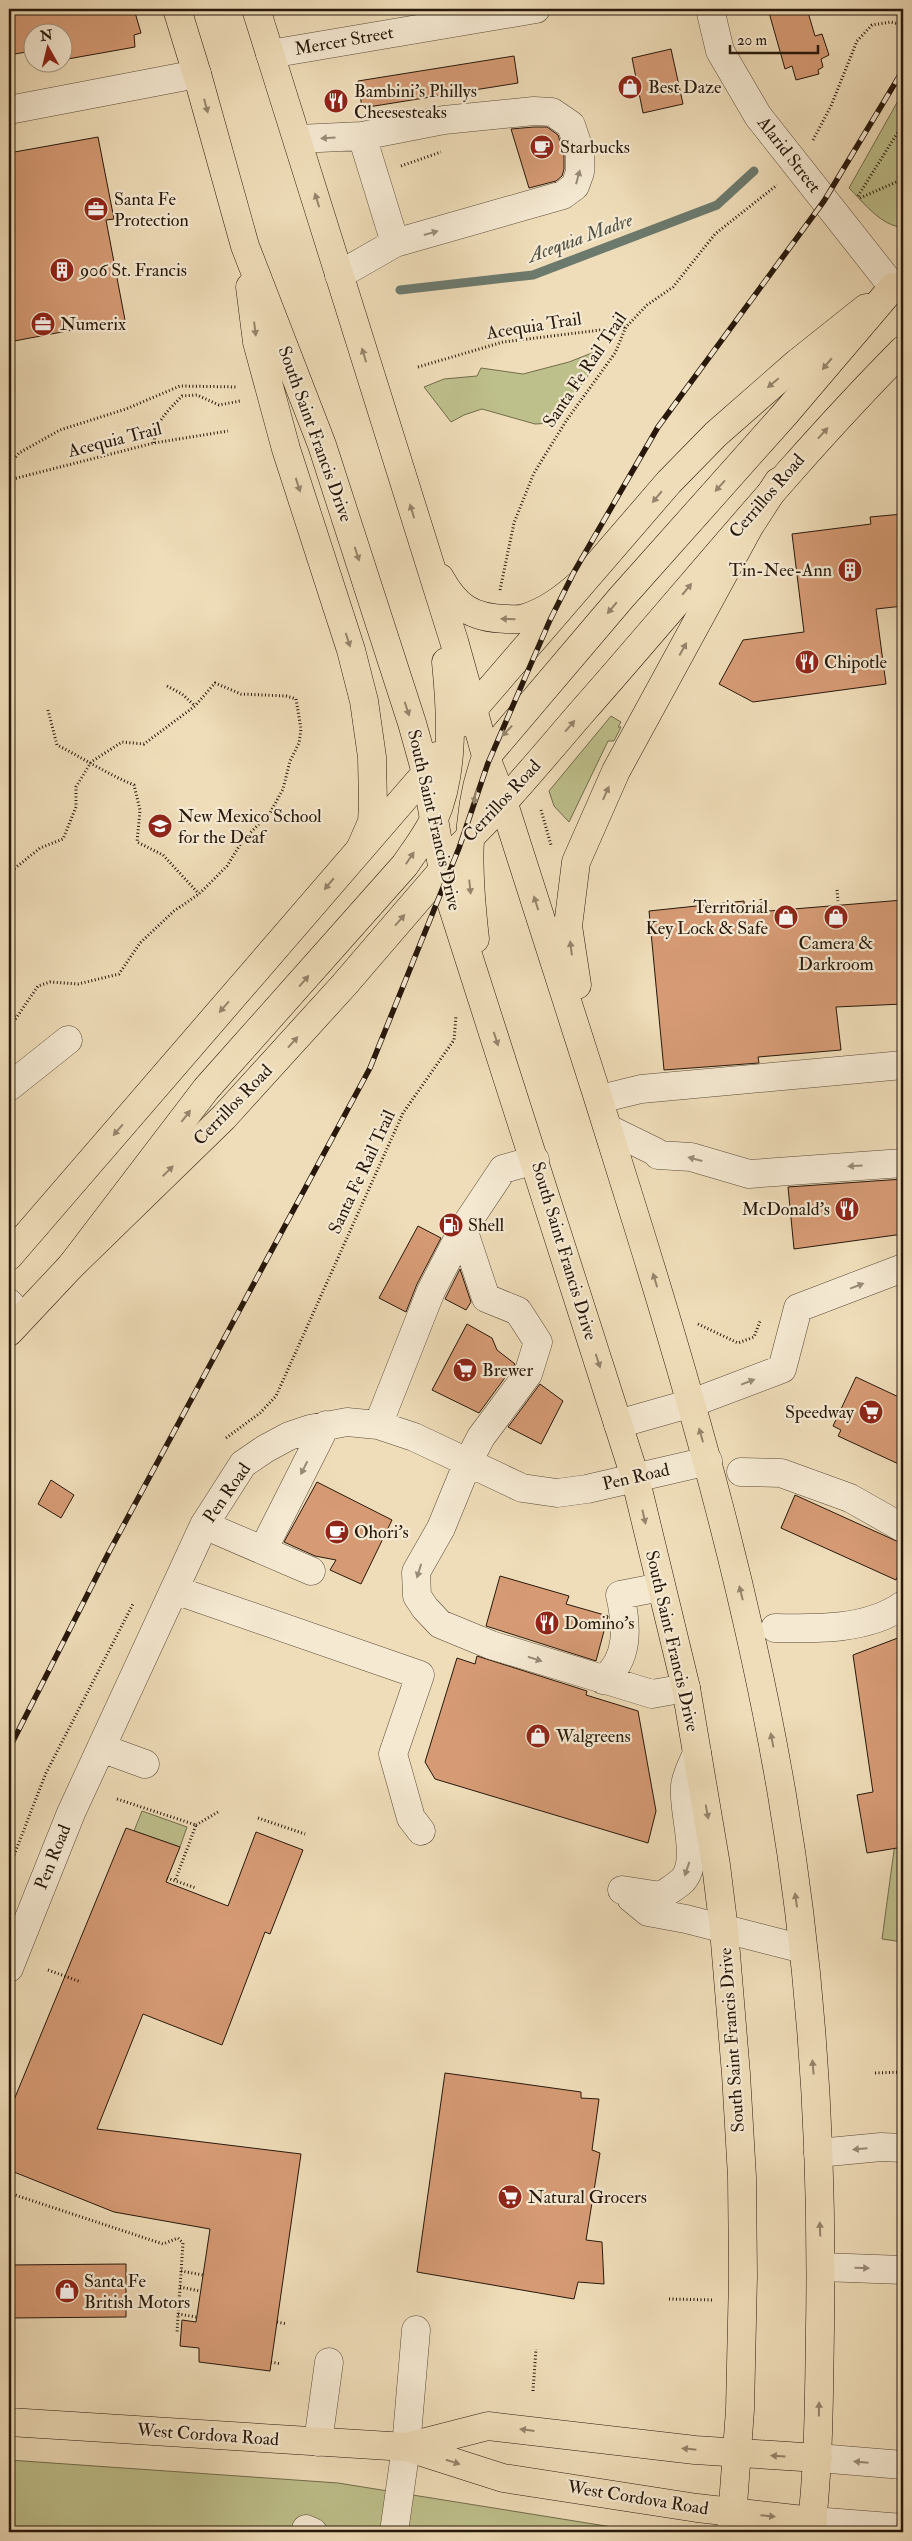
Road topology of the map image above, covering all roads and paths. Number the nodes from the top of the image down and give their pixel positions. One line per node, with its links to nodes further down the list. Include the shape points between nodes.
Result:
1 (177, 9): 7 (main road, South Saint Francis Drive)
2 (256, 9): 6 (main road)
3 (536, 9): 6 (street, Mercer Street)
4 (710, 9): 20 (street, Alarid Street, via 720,51 758,116)
5 (903, 25): 12 (path, via 891,22 872,25 857,41 831,106)
6 (270, 54): 11 (main road)
7 (197, 74): 8 (street); 18 (main road, South Saint Francis Drive, one-way to 18)
8 (9, 110)
9 (903, 124): 15 (path, via 855,200)
10 (362, 136): 11 (street, one-way to 11); 17 (street); 17 (street, one-way to 10, via 563,196 575,186 580,172 580,152 572,125 552,112 534,111 444,120)
11 (298, 139): 19 (main road, one-way to 11)
12 (812, 142)
13 (441, 152): 14 (path)
14 (395, 168)
15 (903, 179)
16 (784, 180): 21 (path, Santa Fe Rail Trail, via 715,234 673,287 647,305)
17 (396, 244): 19 (street)
18 (245, 246): 42 (main road, South Saint Francis Drive, one-way to 42, via 322,445); 47 (main road, one-way to 47, via 257,342 286,448 352,650 364,701 372,757 373,804 372,822)
19 (339, 275): 31 (main road, one-way to 19)
20 (898, 284): 32 (main road, one-way to 32, via 797,363 716,434 669,482); 40 (main road, one-way to 40, via 627,591)
21 (626, 327): 23 (path, Acequia Trail, via 503,342); 34 (path, Santa Fe Rail Trail, via 615,353 566,421 534,473 514,523)
22 (903, 350): 30 (main road, Cerrillos Road, one-way to 22)
23 (418, 367)
24 (237, 387): 28 (path, via 180,386 126,409 60,430 20,453)
25 (240, 401): 27 (path, via 219,406 197,395 182,396 160,419 154,432)
26 (228, 431): 27 (path, Acequia Trail)
27 (154, 443): 29 (path, Acequia Trail)
28 (9, 465)
29 (9, 480)
30 (778, 482): 43 (main road, Cerrillos Road, one-way to 30); 64 (main road, one-way to 30, via 568,926 576,862 616,771 749,526)
31 (423, 547): 32 (main road, one-way to 31, via 559,602 523,619 491,619 461,607 448,592); 33 (main road)
32 (581, 583): 37 (main road)
33 (438, 594): 37 (main road); 39 (main road, via 450,704)
34 (499, 598)
35 (167, 686): 36 (path)
36 (195, 706): 41 (path, via 144,744 122,742); 52 (path, via 215,683 241,694 296,698 301,729 283,789 270,813 243,840 228,866)
37 (471, 708): 39 (main road); 40 (main road)
38 (48, 710): 41 (path, via 57,745)
39 (449, 739): 42 (main road); 45 (main road, via 440,802)
40 (486, 757): 43 (main road); 46 (main road, one-way to 46, via 478,779)
41 (91, 762): 50 (path, via 76,787 76,807 63,839 40,848); 52 (path, via 134,786 140,810 137,842 163,855)
42 (426, 773): 45 (main road, South Saint Francis Drive); 47 (main road)
43 (503, 801): 46 (main road, Cerrillos Road); 64 (main road, one-way to 43)
44 (541, 810): 48 (path)
45 (433, 820): 49 (main road, South Saint Francis Drive); 70 (main road, one-way to 45, via 206,1089 405,865)
46 (469, 838): 49 (main road, Cerrillos Road); 56 (main road, one-way to 56, via 468,874)
47 (361, 847): 69 (main road, one-way to 69)
48 (553, 852)
49 (442, 872): 56 (main road, South Saint Francis Drive); 70 (main road, Cerrillos Road, one-way to 49, via 224,1117)
50 (9, 873)
51 (836, 890): 54 (path)
52 (199, 894): 59 (path, via 174,911 140,943 119,974 78,984 50,982 38,986)
53 (761, 899): 55 (path)
54 (838, 901)
55 (762, 907)
56 (481, 993): 66 (main road, South Saint Francis Drive, one-way to 66)
57 (456, 1011): 75 (path, Santa Fe Rail Trail, via 454,1040 403,1113)
58 (9, 1012): 59 (path)
59 (16, 1018): 61 (path, via 10,1027)
60 (68, 1040): 63 (street)
61 (11, 1053)
62 (903, 1065): 64 (street, via 642,1089)
63 (9, 1086)
64 (600, 1099): 65 (main road)
65 (609, 1129): 67 (street, one-way to 65, via 749,1174 691,1157 658,1155); 76 (main road, one-way to 65)
66 (535, 1160): 68 (street, via 503,1169); 77 (main road, South Saint Francis Drive, one-way to 77)
67 (903, 1163)
68 (463, 1229): 79 (street, via 431,1292); 81 (street, via 486,1298 518,1311 538,1342 528,1374 481,1437)
69 (9, 1256)
70 (71, 1266): 72 (main road, Cerrillos Road)
71 (903, 1268): 76 (street, one-way to 71, via 782,1369 798,1308)
72 (13, 1317)
73 (760, 1321): 74 (path, via 754,1337 738,1343)
74 (694, 1322)
75 (276, 1396)
76 (692, 1403): 77 (street); 80 (main road, one-way to 76)
77 (618, 1424): 83 (main road, South Saint Francis Drive)
78 (326, 1425): 79 (street, Pen Road, via 347,1422); 84 (street, Pen Road, via 289,1436 243,1464); 86 (street, one-way to 86)
79 (378, 1425): 81 (street, Pen Road, via 414,1437)
80 (708, 1461): 83 (street, Pen Road); 107 (main road, one-way to 80, via 783,1797 752,1640)
81 (468, 1462): 83 (street, Pen Road, via 522,1488 557,1493); 92 (street, one-way to 92, via 441,1528 416,1572 417,1596 440,1624 491,1645)
82 (740, 1472): 85 (street, via 781,1473 850,1498)
83 (635, 1476): 88 (main road, South Saint Francis Drive, one-way to 88)
84 (204, 1525): 86 (street); 89 (street, Pen Road)
85 (903, 1528)
86 (263, 1550): 87 (street)
87 (311, 1572)
88 (661, 1587): 92 (street, via 620,1595 626,1621 623,1649 614,1671); 93 (main road, South Saint Francis Drive)
89 (175, 1590): 94 (street, Pen Road); 101 (street, via 420,1675 394,1754 411,1818)
90 (903, 1605): 91 (street, via 889,1615 825,1630)
91 (775, 1628)
92 (603, 1680): 93 (street, via 652,1694)
93 (686, 1688): 95 (main road, South Saint Francis Drive)
94 (101, 1748): 96 (street); 108 (street, Pen Road, via 71,1812)
95 (697, 1754): 106 (main road, South Saint Francis Drive, one-way to 106); 106 (street, one-way to 106, via 685,1784 690,1868 683,1879 661,1896 622,1890 648,1912)
96 (145, 1764)
97 (117, 1799): 100 (path)
98 (218, 1812): 100 (path)
99 (258, 1818): 102 (path)
100 (196, 1825): 104 (path)
101 (421, 1832)
102 (305, 1834)
103 (168, 1878): 104 (path)
104 (175, 1881): 105 (path)
105 (196, 1888)
106 (724, 1930): 107 (street); 138 (main road, South Saint Francis Drive, via 742,2177 744,2276)
107 (803, 1949): 114 (main road, one-way to 107)
108 (9, 1968)
109 (48, 1970): 110 (path)
110 (81, 1982)
111 (903, 2072): 112 (path)
112 (875, 2073)
113 (903, 2148): 114 (street, one-way to 114)
114 (818, 2153): 116 (main road, one-way to 114)
115 (9, 2193): 118 (path, via 163,2244 178,2238 183,2243)
116 (821, 2267): 117 (street, one-way to 117); 139 (main road, one-way to 116)
117 (903, 2270)
118 (181, 2271): 119 (path); 120 (path)
119 (203, 2275)
120 (180, 2287): 121 (path); 124 (path)
121 (200, 2291)
122 (669, 2299): 123 (path)
123 (722, 2300)
124 (178, 2314): 125 (path); 129 (path)
125 (196, 2317)
126 (277, 2322): 127 (path)
127 (287, 2324)
128 (416, 2330): 137 (street)
129 (177, 2332)
130 (536, 2350): 134 (path)
131 (271, 2362): 133 (path)
132 (329, 2362): 136 (street)
133 (281, 2364)
134 (533, 2391)
135 (9, 2422): 136 (main road, West Cordova Road)
136 (318, 2442): 137 (main road, West Cordova Road)
137 (406, 2447): 138 (main road, West Cordova Road, one-way to 137, via 488,2426); 141 (main road, West Cordova Road, one-way to 141, via 503,2478); 144 (street)
138 (737, 2453): 139 (main road, West Cordova Road, one-way to 138); 141 (main road, South Saint Francis Drive)
139 (818, 2458): 140 (street, West Cordova Road, one-way to 139); 142 (main road)
140 (903, 2465)
141 (732, 2522): 142 (main road, West Cordova Road, one-way to 142)
142 (812, 2526): 143 (street, West Cordova Road)
143 (903, 2528)
144 (394, 2532)

